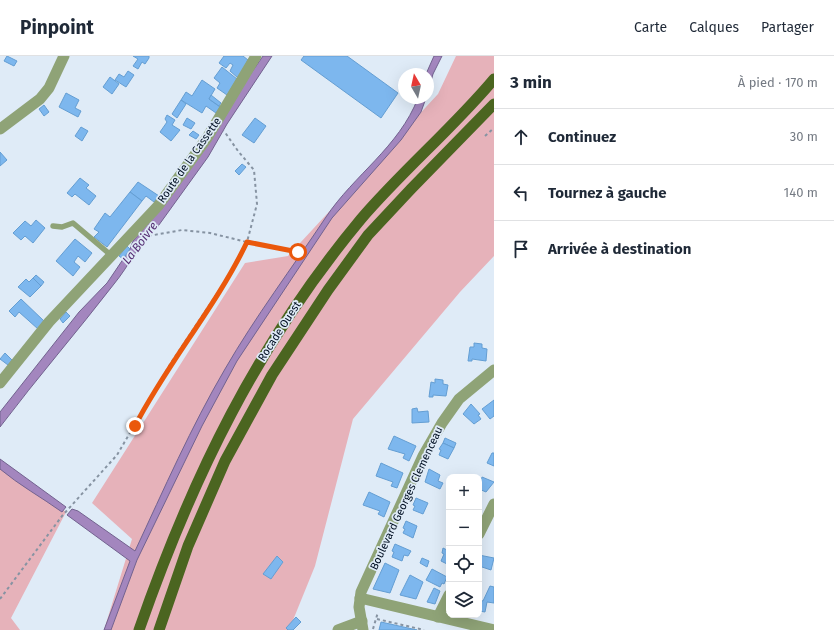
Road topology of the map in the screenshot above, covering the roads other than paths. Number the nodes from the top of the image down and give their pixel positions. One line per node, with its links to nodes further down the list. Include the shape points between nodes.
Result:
1 (64, 56): 5 (street, via 40,99)
2 (256, 56): 7 (street, Route de la Cassette, via 186,169 158,206)
3 (494, 79): 16 (main road, Rocade Ouest, via 381,196 326,263 285,320 242,391 204,467 188,501)
4 (494, 104): 17 (main road, Rocade Ouest, via 368,236 328,290 272,375 225,460 188,546)
5 (0, 129)
6 (53, 226): 7 (lane, via 73,224)
7 (112, 256): 9 (street, Route de la Cassette, via 49,322)
8 (494, 370): 12 (street, Boulevard Georges Clemenceau, via 459,399 442,423 423,456)
9 (0, 383)
10 (494, 504): 11 (street)
11 (482, 528)
12 (360, 598): 14 (street); 15 (street, Boulevard Georges Clemenceau)
13 (446, 601): 14 (street)
14 (438, 617): 19 (street)
15 (362, 626): 18 (street)
16 (139, 630)
17 (159, 630)
18 (338, 630)
19 (494, 630)

